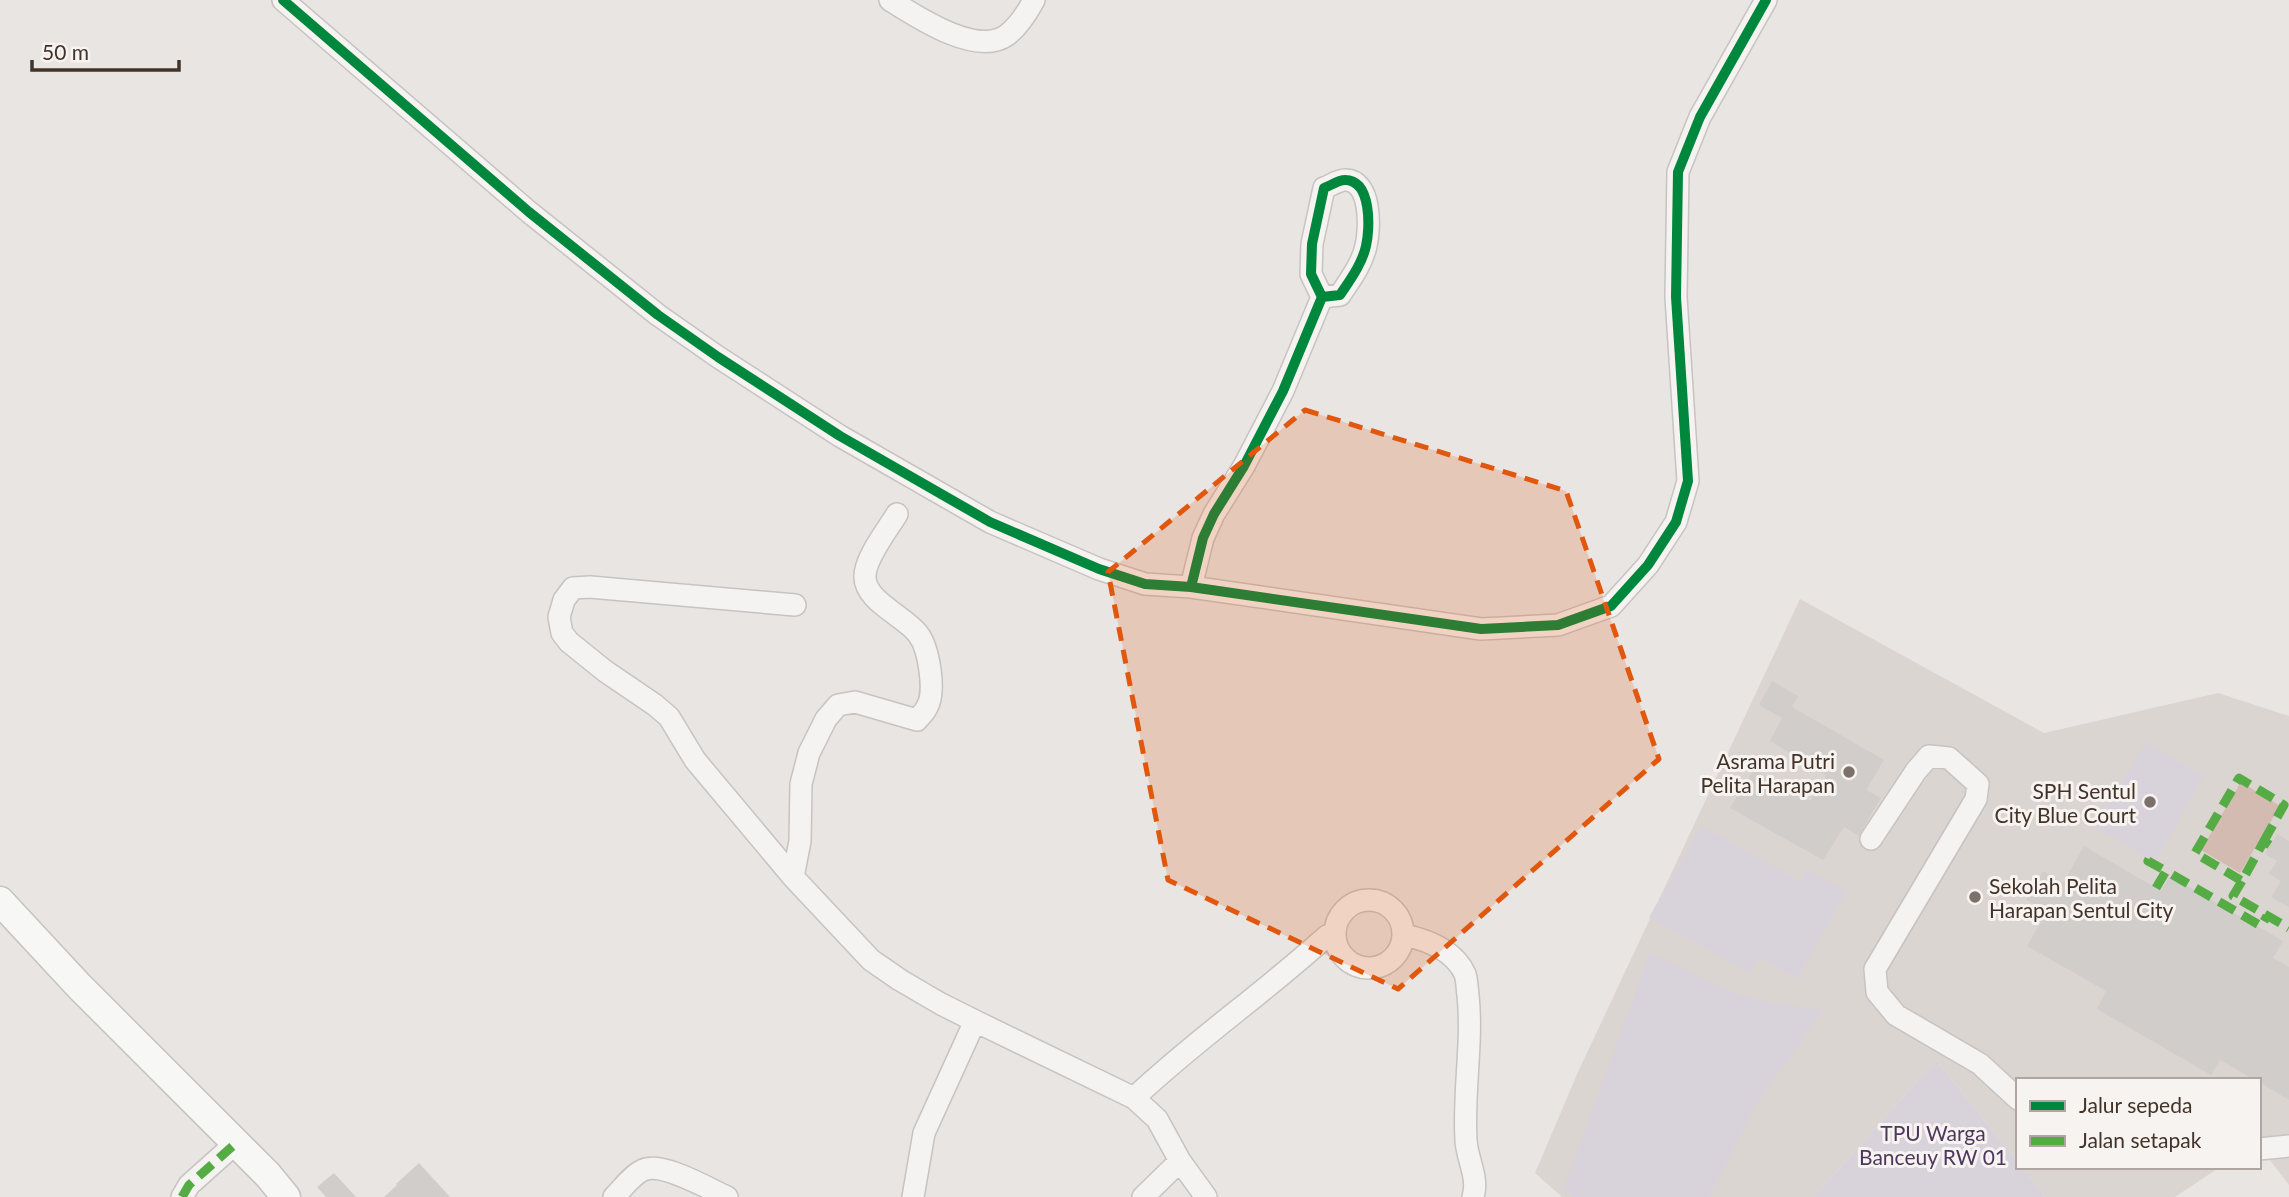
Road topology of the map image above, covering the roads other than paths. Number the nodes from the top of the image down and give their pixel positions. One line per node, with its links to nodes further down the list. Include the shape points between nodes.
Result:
1 (283, 0): 7 (street, via 529,212 658,315 829,429 990,522 1098,569 1145,584)
2 (890, 0): 3 (street, via 923,21 985,43 1006,36)
3 (1034, 0)
4 (1766, 0): 7 (street, via 1700,117 1678,172 1676,297 1688,481 1676,522 1648,565 1611,606 1558,625 1481,629)
5 (1322, 297): 5 (street, via 1340,295 1366,248 1365,195 1355,183 1344,180 1324,188 1312,244 1311,274); 7 (street, via 1283,391 1203,538)
6 (897, 514): 10 (street, via 864,573 877,600 919,634 931,667 929,706 917,720 855,702 838,705 826,719 809,753 801,784 800,841)
7 (1191, 587)
8 (794, 605): 10 (street, via 590,587 573,588 559,617 569,642 670,717 695,761)
9 (1871, 839): 15 (street, via 1929,756 1949,758 1978,784 1976,799 1875,969 1877,992 1896,1015 1980,1064)
10 (793, 877): 14 (street, via 871,960)
11 (0, 901): 17 (main road)
12 (1335, 934): 13 (street, via 1346,960 1364,968 1391,961); 13 (street, via 1347,908 1375,900 1399,916); 16 (street, via 1327,936)
13 (1404, 935): 28 (street, via 1439,947 1455,958 1465,975 1469,1010 1466,1141 1476,1186)
14 (975, 1020): 16 (street); 25 (street, via 925,1133)
15 (2016, 1097)
16 (1134, 1098): 20 (street, via 1157,1119)
17 (236, 1143): 21 (street, via 189,1185); 22 (main road)
18 (2289, 1146): 19 (street)
19 (2261, 1149)
20 (1180, 1161): 26 (street); 27 (street)
21 (182, 1197)
22 (286, 1197)
23 (614, 1197): 24 (street, via 643,1170 653,1168)
24 (727, 1197)
25 (913, 1197)
26 (1143, 1197)
27 (1206, 1197)
28 (1473, 1197)

